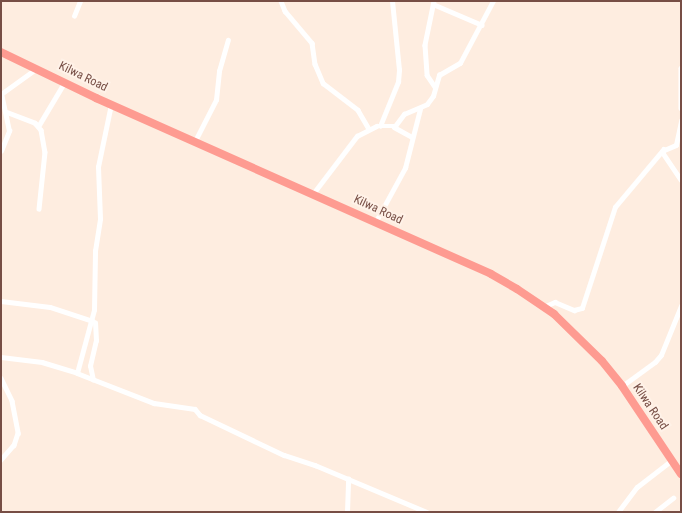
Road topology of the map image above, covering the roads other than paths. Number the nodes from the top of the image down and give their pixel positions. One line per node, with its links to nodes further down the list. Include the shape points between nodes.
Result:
1 (80, 1): 6 (street)
2 (281, 1): 22 (street, via 285,11 312,43 315,64 323,83 358,110)
3 (392, 1): 20 (street, via 400,70 398,82)
4 (493, 1): 7 (street)
5 (434, 3): 7 (street); 13 (street, via 426,45 428,77)
6 (74, 16)
7 (482, 25): 13 (street, via 460,63 441,72)
8 (228, 40): 24 (street, via 220,67 216,100)
9 (1, 52): 10 (highway, Kilwa Road)
10 (38, 68): 12 (highway, Kilwa Road); 17 (street, via 2,92)
11 (681, 68): 15 (street)
12 (64, 83): 14 (highway, Kilwa Road); 19 (street)
13 (435, 87): 16 (street, via 430,100)
14 (111, 104): 24 (highway, Kilwa Road); 31 (street, via 98,166 100,219 95,251)
15 (681, 108)
16 (420, 109): 21 (street, via 404,114); 23 (street)
17 (7, 112): 19 (street); 26 (street, via 9,131)
18 (681, 121): 25 (street, via 676,145)
19 (39, 125): 29 (street, via 45,152)
20 (380, 126): 21 (street); 22 (street)
21 (394, 127): 23 (street)
22 (369, 129): 28 (street, via 351,141)
23 (412, 137): 30 (street, via 405,168)
24 (195, 141): 28 (highway, Kilwa Road)
25 (664, 149): 27 (street, via 663,153); 34 (street, via 633,182 615,207 582,308 574,310 554,302)
26 (1, 151)
27 (681, 180)
28 (312, 195): 30 (highway, Kilwa Road)
29 (39, 210)
30 (375, 223): 34 (highway, Kilwa Road, via 491,274)
31 (95, 296): 35 (street); 39 (street, via 96,341 90,366)
32 (1, 301): 35 (street, via 50,307)
33 (681, 306): 40 (street, via 661,354 655,362)
34 (543, 307): 40 (highway, Kilwa Road, via 578,336)
35 (92, 321): 37 (street)
36 (1, 357): 37 (street, via 42,362)
37 (77, 373): 39 (street)
38 (1, 378): 41 (street, via 12,401 18,433 14,445)
39 (93, 380): 44 (street, via 154,403 195,409 200,415 284,455)
40 (622, 386): 42 (highway, Kilwa Road)
41 (1, 460)
42 (672, 460): 43 (highway, Kilwa Road); 48 (street, via 637,487)
43 (681, 474)
44 (348, 479): 46 (street); 47 (street)
45 (673, 498): 49 (street)
46 (347, 512)
47 (427, 512)
48 (618, 512)
49 (656, 512)

